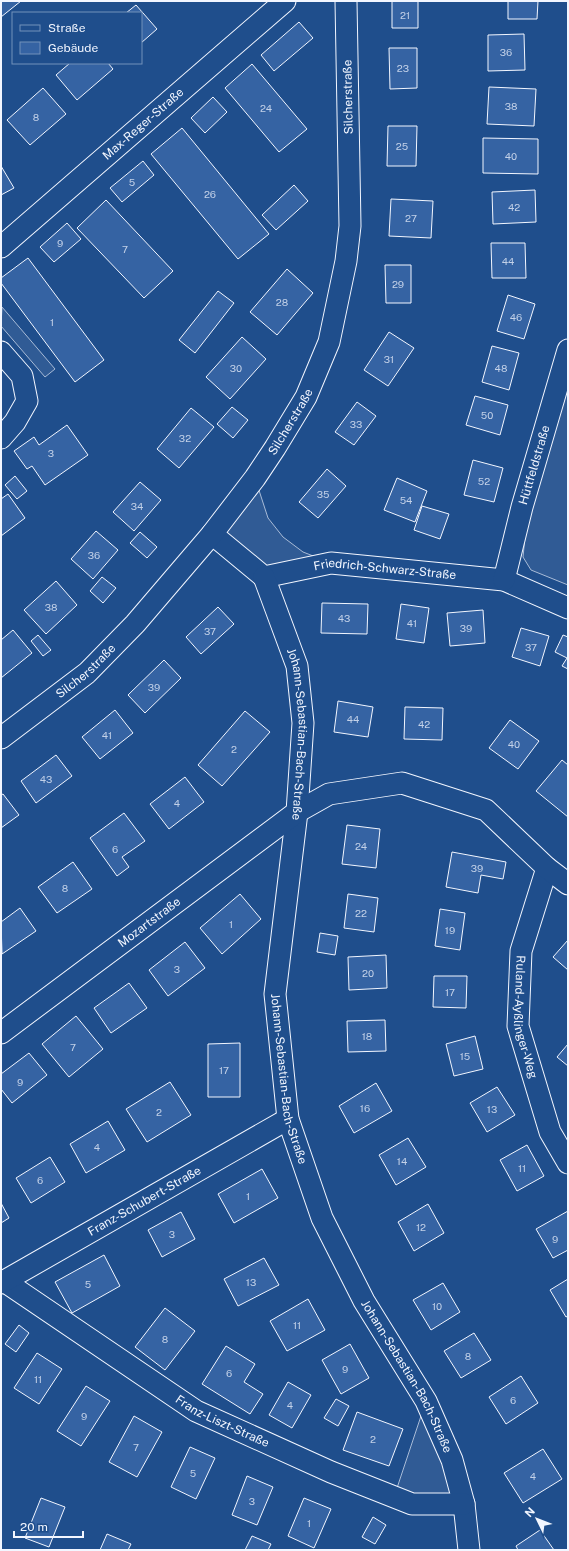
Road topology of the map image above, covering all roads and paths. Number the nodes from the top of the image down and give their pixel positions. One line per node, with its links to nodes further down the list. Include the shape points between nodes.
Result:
1 (285, 1): 3 (street, Max-Reger-Straße)
2 (346, 1): 7 (street, Silcherstraße, via 350,226 330,342 306,397 255,478)
3 (1, 247)
4 (568, 350): 9 (street, Hüttfeldstraße, via 522,507)
5 (1, 352): 6 (street, via 22,376 27,401 15,422)
6 (1, 438)
7 (212, 534): 8 (street); 11 (street, Silcherstraße, via 135,624 87,673)
8 (264, 577): 9 (street, Friedrich-Schwarz-Straße, via 331,563); 12 (street, Johann-Sebastian-Bach-Straße, via 297,666 303,723)
9 (504, 580): 10 (street, Friedrich-Schwarz-Straße)
10 (568, 608)
11 (1, 738)
12 (297, 812): 13 (street, Mozartstraße, via 329,794 402,783 486,810); 15 (street, Mozartstraße); 16 (street, Johann-Sebastian-Bach-Straße, via 275,994)
13 (548, 868): 14 (street, Mozartstraße); 17 (street, Ruland-Ayßlinger-Weg, via 521,951 518,1026 550,1132)
14 (568, 884)
15 (1, 1033)
16 (288, 1119): 18 (street, Franz-Schubert-Straße); 19 (street, Johann-Sebastian-Bach-Straße, via 322,1218 364,1301 426,1401 452,1460)
17 (568, 1163)
18 (3, 1282): 19 (street, Franz-Liszt-Straße, via 196,1410 330,1472 412,1504)
19 (464, 1504): 20 (street, Johann-Sebastian-Bach-Straße)
20 (468, 1550)

